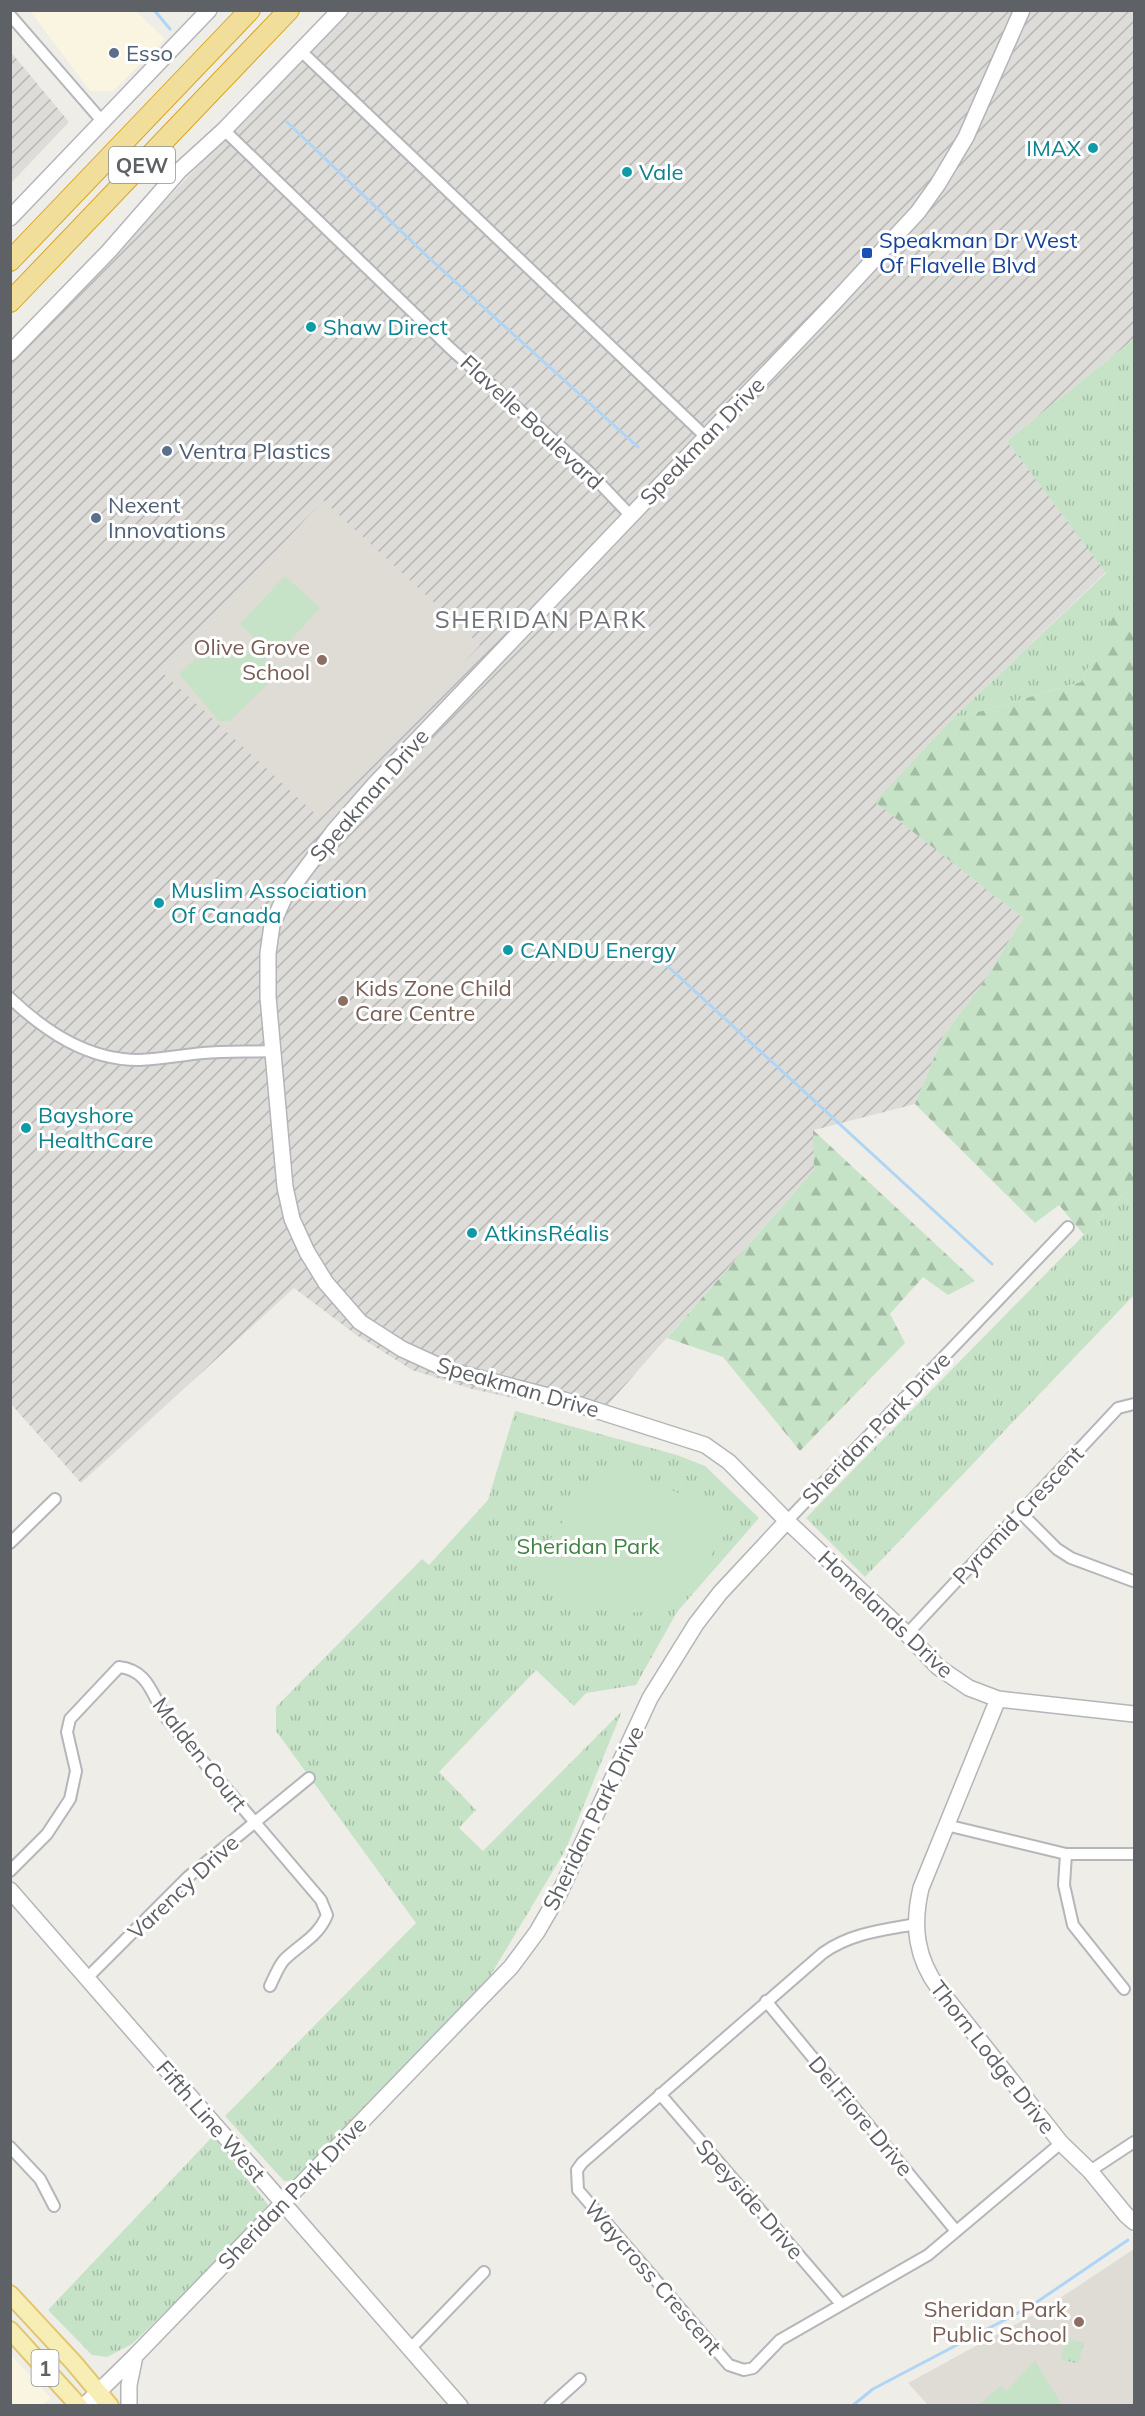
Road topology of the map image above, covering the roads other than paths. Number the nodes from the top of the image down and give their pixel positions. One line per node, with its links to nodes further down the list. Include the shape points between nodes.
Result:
1 (209, 10): 8 (street)
2 (250, 10): 11 (highway, QEW)
3 (289, 10): 12 (highway, QEW)
4 (340, 10): 7 (street)
5 (1022, 10): 14 (street, Speakman Drive, via 966,137 918,213)
6 (10, 15): 8 (street)
7 (302, 52): 9 (street); 14 (street)
8 (102, 121): 10 (street)
9 (224, 130): 13 (street, via 179,171 109,251); 15 (street, Flavelle Boulevard)
10 (10, 218)
11 (10, 261)
12 (10, 302)
13 (10, 353)
14 (706, 436): 15 (street, Speakman Drive)
15 (631, 516): 17 (street, Speakman Drive, via 375,784 284,898 272,925 268,953)
16 (10, 998): 17 (street, via 45,1029 85,1050 107,1056 140,1060)
17 (272, 1051): 22 (street, Speakman Drive, via 283,1173 292,1219 326,1283 360,1322 402,1349 447,1370 564,1400 705,1445 729,1462)
18 (1068, 1227): 22 (street, Sheridan Park Drive)
19 (1134, 1404): 21 (street, Pyramid Crescent, via 1118,1408)
20 (55, 1499): 23 (street)
21 (1020, 1512): 24 (street, via 1071,1558); 25 (street, Pyramid Crescent)
22 (787, 1521): 25 (street, Homelands Drive); 45 (street, Sheridan Park Drive, via 696,1624 650,1698 560,1894 525,1950)
23 (10, 1543)
24 (1133, 1581)
25 (907, 1634): 26 (street, Homelands Drive, via 938,1667 969,1688)
26 (998, 1699): 27 (street, Homelands Drive); 30 (street, Thorn Lodge Drive)
27 (1134, 1714)
28 (309, 1778): 29 (street, Varency Drive)
29 (254, 1823): 33 (street, Malden Court, via 167,1719 142,1676 132,1669 118,1667 70,1719 67,1732 76,1771 70,1799 47,1834); 36 (street, Varency Drive, via 188,1877); 37 (street, Malden Court, via 321,1900 327,1915 315,1935 283,1962)
30 (946, 1825): 31 (street); 35 (street, Thorn Lodge Drive, via 921,1888)
31 (1066, 1854): 32 (street); 38 (street, via 1064,1885 1073,1925)
32 (1134, 1854)
33 (10, 1871)
34 (10, 1890): 36 (street, Fifth Line West)
35 (916, 1924): 39 (street, Waycross Crescent, via 867,1932 836,1944); 42 (street, Thorn Lodge Drive, via 926,1971)
36 (88, 1977): 45 (street, Fifth Line West)
37 (270, 1986)
38 (1124, 1989)
39 (766, 2001): 40 (street, Waycross Crescent); 48 (street, Del Fiore Drive)
40 (660, 2094): 51 (street, Speyside Drive); 51 (street, Waycross Crescent, via 577,2170 578,2190 716,2350 737,2368 753,2368 780,2340)
41 (1134, 2142): 44 (street)
42 (1061, 2143): 44 (street, Thorn Lodge Drive); 48 (street, Waycross Crescent)
43 (10, 2147): 46 (street, via 40,2179)
44 (1090, 2171): 47 (street, Thorn Lodge Drive)
45 (282, 2203): 53 (street, Fifth Line West); 54 (street, Sheridan Park Drive)
46 (54, 2206)
47 (1134, 2222)
48 (956, 2231): 51 (street, Waycross Crescent, via 928,2255)
49 (484, 2272): 53 (street)
50 (10, 2294): 56 (main road, 1)
51 (841, 2304)
52 (10, 2330): 57 (main road, 1)
53 (410, 2349): 61 (street, Fifth Line West)
54 (135, 2356): 56 (street, Sheridan Park Drive); 60 (street)
55 (580, 2379): 62 (street)
56 (98, 2392): 58 (street, Sheridan Park Drive); 59 (main road, 1)
57 (79, 2406)
58 (84, 2406)
59 (110, 2406)
60 (129, 2406)
61 (460, 2406)
62 (550, 2406)

